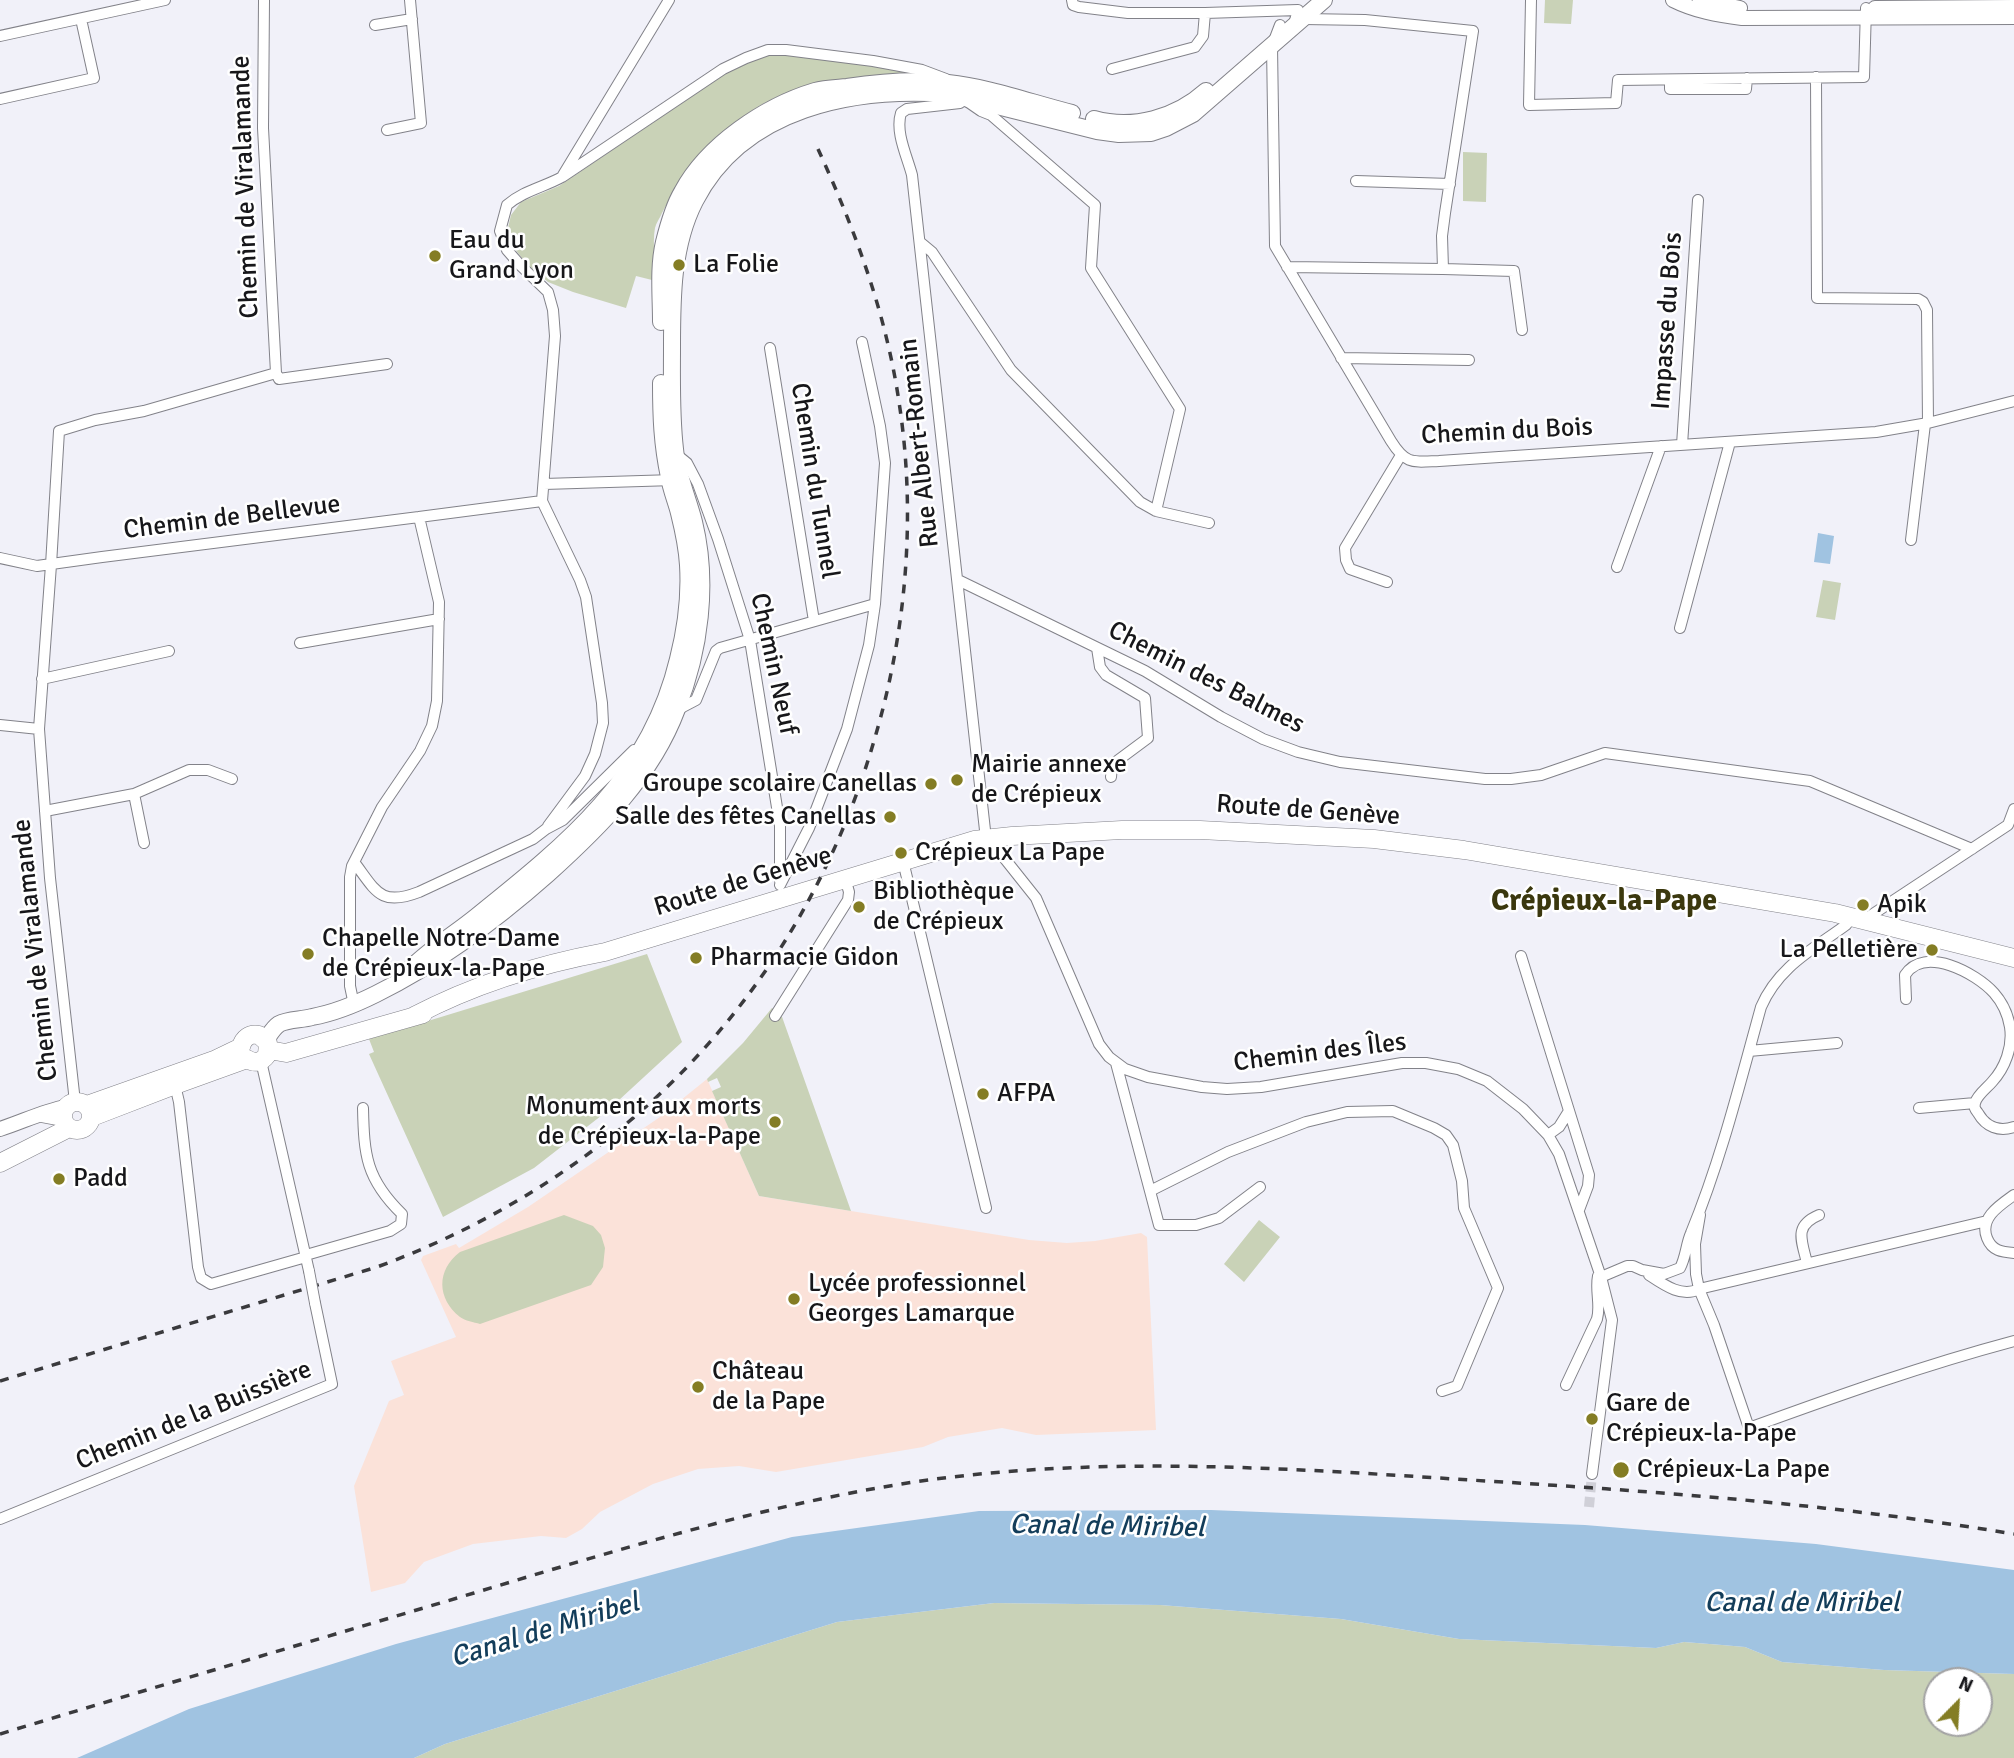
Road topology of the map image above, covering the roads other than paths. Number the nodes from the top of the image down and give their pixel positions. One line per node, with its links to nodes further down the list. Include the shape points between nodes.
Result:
1 (166, 0): 18 (street)
2 (264, 0): 42 (street, Chemin de Viralamande, via 263,128)
3 (410, 0): 19 (street)
4 (669, 0): 29 (street)
5 (1072, 0): 14 (street, via 1079,7 1128,13)
6 (1238, 0): 13 (street)
7 (1324, 0): 16 (main road)
8 (1531, 0): 24 (street, via 1529,105 1616,103 1618,80)
9 (1673, 0): 15 (street, via 1742,18)
10 (1700, 0): 15 (street, via 1742,8)
11 (2014, 7): 12 (street)
12 (1931, 8): 15 (street); 17 (street)
13 (1237, 12): 14 (street); 16 (street)
14 (1205, 13): 23 (street, via 1203,36 1195,47)
15 (1866, 13): 24 (street, via 1864,77)
16 (1297, 17): 22 (main road); 26 (main road, via 1199,97 1168,116 1135,123 1105,122); 31 (street, via 1473,31)
17 (2014, 17)
18 (82, 19): 21 (street); 27 (street, via 94,78)
19 (412, 19): 20 (street); 28 (street, via 421,123)
20 (375, 25)
21 (0, 36)
22 (1272, 46): 26 (main road, via 1193,114 1151,132 1097,131); 34 (street, Chemin du Bois, via 1275,246)
23 (1112, 69)
24 (1816, 77): 44 (street, via 1817,298 1923,302 1927,310)
25 (949, 83): 26 (main road); 29 (street, via 922,70 873,61 768,50 723,69); 50 (main road, via 915,81 817,91 774,107 740,129 692,176 680,195 663,245 661,429)
26 (967, 95): 33 (street, Rue Albert-Romain, via 960,103 907,109 899,119); 48 (main road, via 884,95 813,106 759,130 726,158 694,202 676,264); 53 (street, via 1095,205 1091,268 1180,409)
27 (0, 99)
28 (387, 130)
29 (562, 177): 51 (street, via 514,198 500,231 507,250 548,292 553,310)
30 (1356, 181): 31 (street)
31 (1450, 184): 35 (street, via 1442,236)
32 (1698, 200): 46 (street, Impasse du Bois)
33 (920, 242): 53 (street, via 932,252 1011,370 1140,502); 60 (street, Rue Albert-Romain)
34 (1287, 267): 35 (street); 39 (street, Chemin du Bois)
35 (1443, 270): 36 (street, via 1514,271)
36 (1522, 330)
37 (862, 342): 62 (street, via 885,463)
38 (770, 348): 64 (street, Chemin du Tunnel)
39 (1342, 358): 40 (street); 49 (street, Chemin du Bois)
40 (1469, 359)
41 (387, 364): 42 (street, Chemin de Viralamande, via 279,379)
42 (276, 373): 58 (street, Chemin de Viralamande, via 59,431)
43 (2014, 401): 44 (street, Chemin du Bois)
44 (1926, 424): 45 (street, Chemin du Bois); 56 (street)
45 (1730, 442): 46 (street, Chemin du Bois); 65 (street)
46 (1682, 445): 47 (street, Chemin du Bois)
47 (1661, 446): 49 (street, Chemin du Bois, via 1420,462); 59 (street)
48 (675, 454): 50 (main road); 66 (street, Chemin Neuf, via 687,463 698,484)
49 (1401, 455): 61 (street, via 1345,548 1350,569)
50 (675, 480): 51 (street); 71 (main road, via 694,521 701,586 696,643); 73 (main road, via 688,565 687,622)
51 (544, 484): 52 (street)
52 (542, 501): 54 (street, Chemin de Bellevue); 81 (street, via 586,597 603,723 585,776)
53 (1156, 511): 55 (street)
54 (419, 517): 58 (street, Chemin de Bellevue); 63 (street)
55 (1209, 523)
56 (1911, 540)
57 (0, 558): 58 (street, Chemin de Bellevue)
58 (51, 565): 70 (street, Chemin de Viralamande)
59 (1617, 567)
60 (958, 580): 68 (street, Chemin des Balmes); 82 (street, Rue Albert-Romain)
61 (1387, 582)
62 (875, 604): 64 (street); 88 (street, via 847,729)
63 (439, 619): 67 (street); 86 (street, via 432,726)
64 (814, 621): 66 (street)
65 (1680, 628)
66 (750, 640): 71 (street, via 716,651 696,700); 88 (street, Chemin Neuf, via 780,826)
67 (300, 643)
68 (1097, 648): 75 (street, via 1106,675 1145,698 1148,738 1112,766); 84 (street, Chemin des Balmes, via 1263,739 1340,762 1511,779 1541,775 1593,755 1616,753 1810,781)
69 (169, 651): 70 (street)
70 (43, 679): 74 (street, Chemin de Viralamande)
71 (677, 710): 95 (main road, via 637,781 610,816 573,851 489,923 423,969)
72 (0, 725): 74 (street)
73 (656, 727): 81 (street, via 563,820); 95 (main road, via 628,774 591,818 408,971)
74 (39, 729): 79 (street, Chemin de Viralamande)
75 (1111, 777)
76 (232, 779): 77 (street, via 208,770 189,771)
77 (134, 794): 79 (street); 83 (street)
78 (2014, 809): 80 (street)
79 (45, 811): 106 (street, Chemin de Viralamande)
80 (2011, 827): 84 (street)
81 (546, 829): 86 (street, via 533,839 394,899 378,893)
82 (986, 839): 85 (main road, Route de Genève); 89 (main road, Route de Genève, via 1122,830 1374,839 1464,849); 100 (street, Chemin des Îles, via 1036,898 1099,1044)
83 (144, 843)
84 (1972, 849): 89 (street)
85 (903, 861): 87 (main road, Route de Genève); 114 (street)
86 (354, 862): 95 (street, via 349,877)
87 (845, 878): 88 (main road, Route de Genève); 96 (street, via 848,900)
88 (781, 891): 98 (main road, Route de Genève, via 468,1003 286,1053)
89 (1858, 919): 90 (main road, Route de Genève); 99 (street, via 1776,979 1761,1007)
90 (1953, 942): 92 (main road, Route de Genève); 93 (street)
91 (1521, 956): 105 (street)
92 (2014, 958)
93 (1947, 963): 94 (street, via 1924,963 1909,969); 102 (street, via 1996,995 2010,1027 2006,1060)
94 (1906, 999)
95 (352, 1000): 98 (main road, via 268,1021)
96 (775, 1016)
97 (1838, 1043): 99 (street)
98 (257, 1049): 101 (main road, Route de Genève); 106 (main road, Route de Genève, via 214,1060); 120 (street, Chemin de la Buissière)
99 (1749, 1051): 116 (street)
100 (1116, 1063): 109 (street, Chemin des Îles, via 1148,1077 1227,1089 1426,1063 1487,1081); 112 (street)
101 (175, 1085): 106 (main road, Route de Genève); 120 (street, via 201,1278 211,1284)
102 (1975, 1103): 104 (street); 107 (street, via 1991,1127)
103 (363, 1108): 120 (street, via 365,1152 372,1174 401,1214 401,1224)
104 (1919, 1108)
105 (1569, 1111): 109 (street); 115 (street, via 1589,1175)
106 (75, 1113): 108 (street, via 51,1109); 110 (main road)
107 (2014, 1127)
108 (0, 1129)
109 (1548, 1135): 115 (street, Chemin des Îles)
110 (0, 1163)
111 (1260, 1187): 112 (street, via 1219,1218 1196,1225 1159,1225)
112 (1150, 1191): 130 (street, via 1240,1147 1347,1112 1393,1111 1446,1135 1462,1181 1464,1208 1498,1289 1457,1386)
113 (2014, 1195): 118 (street)
114 (986, 1208)
115 (1578, 1210): 125 (street, Chemin des Îles)
116 (1700, 1215): 122 (street); 123 (street)
117 (1819, 1215): 121 (street, via 1809,1219 1802,1230)
118 (1987, 1221): 119 (street, via 1989,1244 1996,1250); 121 (street)
119 (2014, 1252)
120 (306, 1256): 132 (street, Chemin de la Buissière, bridge, via 332,1384)
121 (1807, 1264): 126 (street)
122 (1680, 1268): 123 (street); 124 (street, via 1664,1274); 127 (street)
123 (1696, 1269): 126 (street)
124 (1642, 1270): 125 (street, via 1627,1266); 127 (street)
125 (1600, 1274): 129 (street, via 1597,1319); 131 (street, Chemin des Îles, via 1612,1320)
126 (1699, 1289): 127 (street); 128 (street, via 1749,1428 1875,1382)
127 (1682, 1293)
128 (2014, 1341)
129 (1566, 1385)
130 (1442, 1391)
131 (1592, 1474)
132 (0, 1519)

